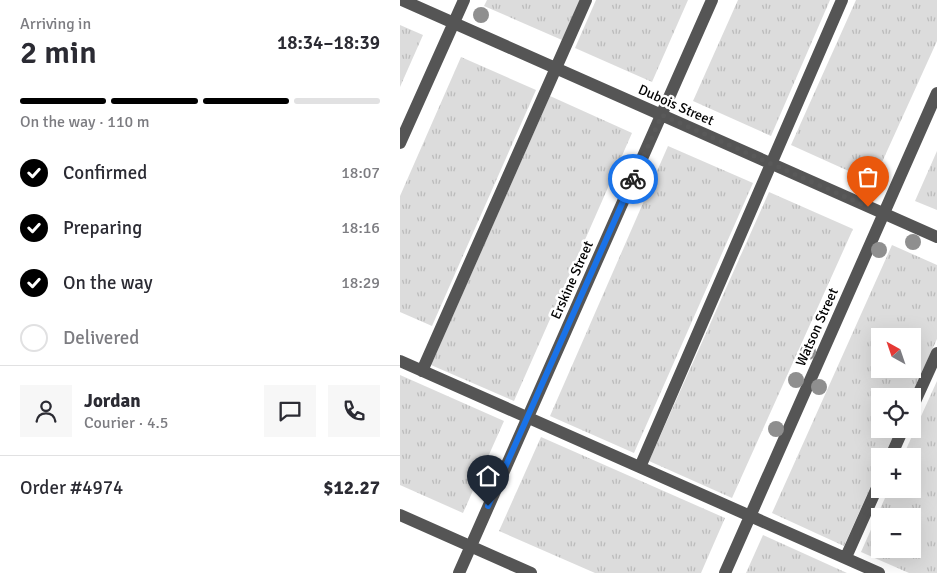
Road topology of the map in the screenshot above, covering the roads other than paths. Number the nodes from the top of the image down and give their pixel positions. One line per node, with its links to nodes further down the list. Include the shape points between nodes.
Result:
1 (402, 0): 6 (street, Dubois Street)
2 (464, 0): 6 (street)
3 (586, 0): 7 (street)
4 (712, 0): 9 (street, Erskine Street)
5 (842, 0): 11 (street)
6 (454, 23): 7 (street, Dubois Street); 10 (street)
7 (555, 68): 9 (street, Dubois Street); 16 (street)
8 (937, 93): 12 (street, Watson Street)
9 (662, 115): 11 (street, Dubois Street); 18 (street, Erskine Street)
10 (400, 143)
11 (770, 163): 12 (street, Dubois Street); 19 (street)
12 (884, 214): 13 (street, Dubois Street); 22 (street, Watson Street)
13 (937, 237)
14 (937, 353): 17 (street)
15 (400, 361): 16 (street)
16 (422, 370): 18 (street)
17 (921, 388)
18 (527, 418): 19 (street); 23 (street, Erskine Street)
19 (640, 467): 22 (street)
20 (872, 498): 24 (street)
21 (400, 515): 23 (street)
22 (750, 515): 24 (street); 27 (street, Watson Street)
23 (471, 546): 25 (street, Erskine Street); 26 (street)
24 (846, 557): 28 (street)
25 (459, 573)
26 (531, 573)
27 (725, 573)
28 (880, 573)

